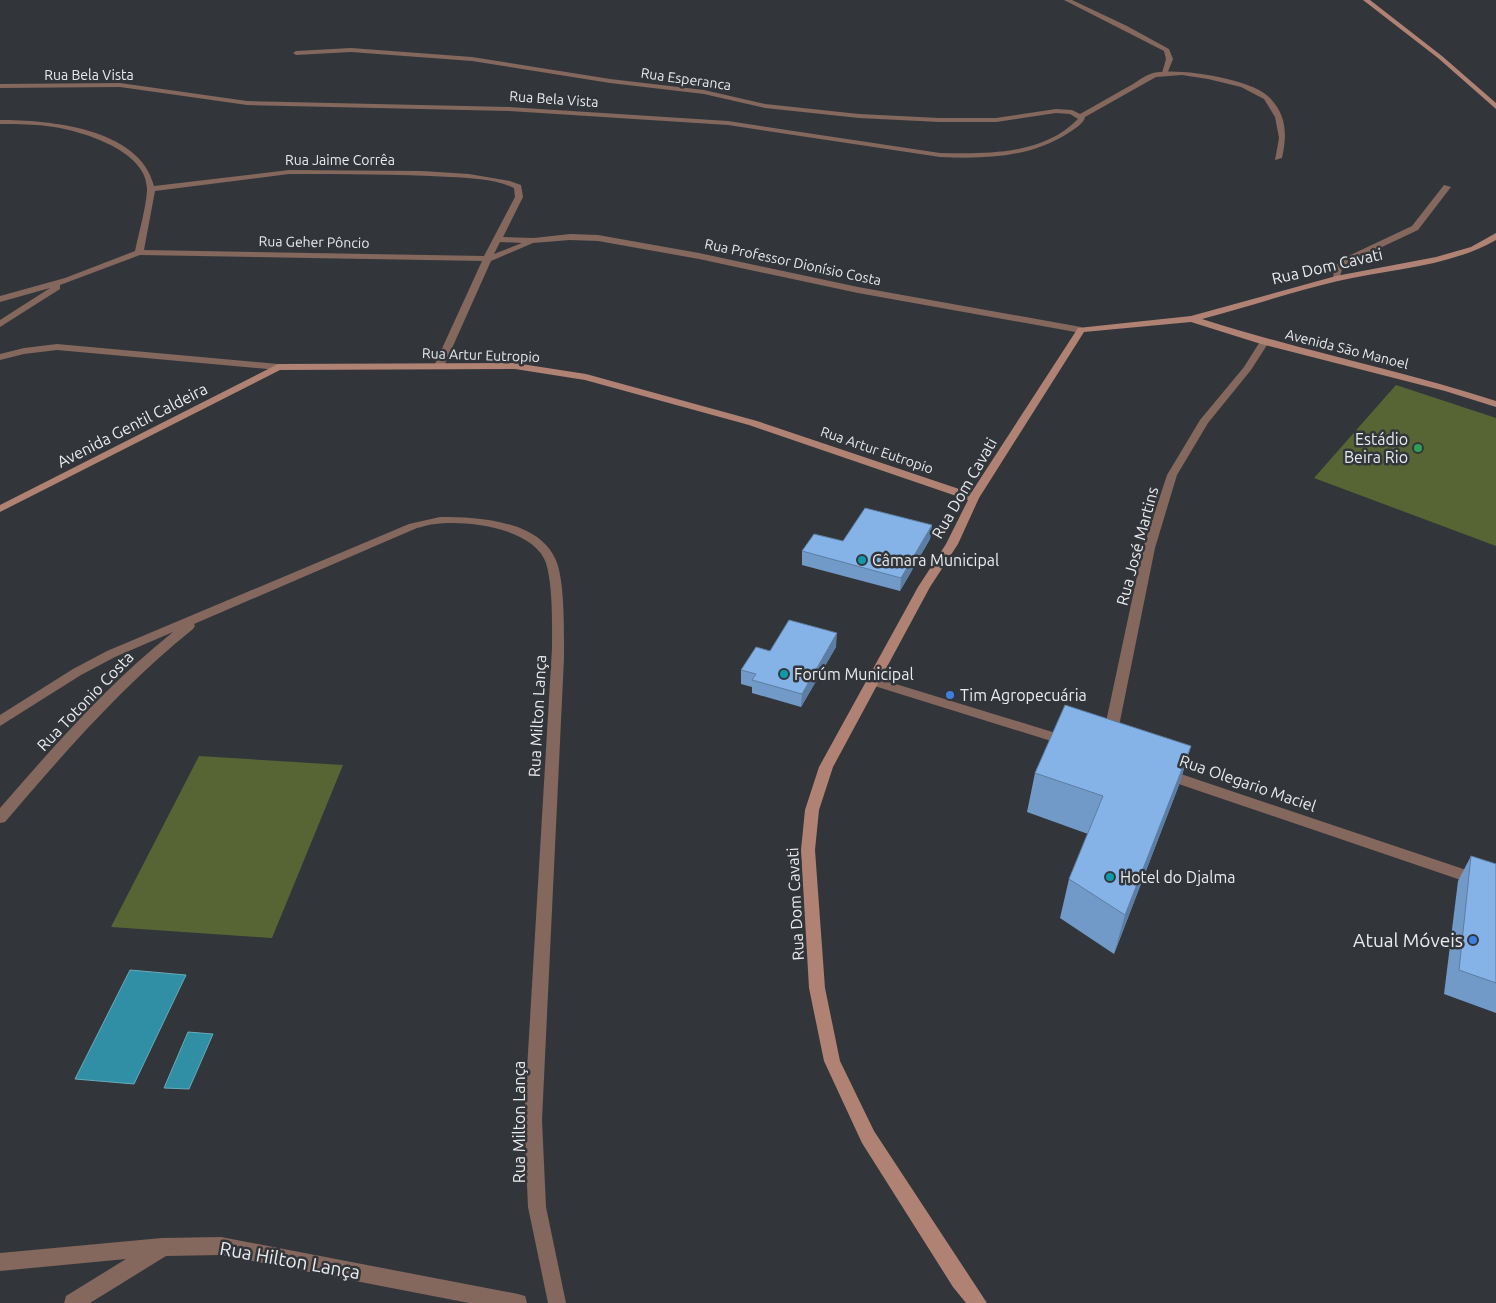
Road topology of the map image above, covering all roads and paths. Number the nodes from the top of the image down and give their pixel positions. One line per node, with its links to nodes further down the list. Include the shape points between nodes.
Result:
1 (1067, 0): 4 (street, via 1167,50 1170,54)
2 (1366, 0): 6 (main road, via 1440,58)
3 (296, 53): 7 (street, Rua Esperanca, via 351,50 472,58 610,81 704,92 765,106 859,116 939,120 996,120 1046,112 1072,112)
4 (1165, 73): 7 (street, Rua Bela Vista, via 1154,75); 9 (street, via 1208,77 1243,86 1267,98 1279,117 1283,138)
5 (0, 86): 7 (street, Rua Bela Vista, via 120,86 247,103 509,108 728,123 940,155 966,156 1007,154 1047,143 1081,120)
6 (1496, 108)
7 (1081, 116)
8 (0, 122): 11 (street, via 60,126 117,146 144,166 151,179)
9 (1278, 158)
10 (1447, 187): 17 (street, via 1415,228 1345,261 1338,268)
11 (151, 189): 13 (street, Rua Jaime Corrêa, via 289,172 422,172 469,176 518,187 519,197); 15 (street)
12 (1496, 236): 17 (main road, Rua Dom Cavati, via 1474,249 1437,259)
13 (497, 239): 14 (street, Rua Professor Dionísio Costa); 16 (street)
14 (534, 241): 16 (street); 22 (street, Rua Professor Dionísio Costa, via 570,237 619,241 858,290)
15 (139, 252): 16 (street, Rua Geher Pôncio); 18 (street)
16 (488, 259): 25 (street)
17 (1336, 279): 20 (main road, Rua Dom Cavati)
18 (68, 280): 19 (street); 21 (street)
19 (0, 299)
20 (1192, 319): 22 (main road, Rua Dom Cavati); 23 (main road, Avenida São Manoel)
21 (0, 324)
22 (1081, 330): 28 (main road, Rua Dom Cavati)
23 (1264, 342): 27 (main road, Avenida São Manoel); 34 (street, Rua José Martins, via 1248,368 1204,422 1172,476 1149,548)
24 (0, 357): 26 (street, Rua Artur Eutropio, via 58,347)
25 (439, 366): 26 (main road, Rua Artur Eutropio); 28 (main road, Rua Artur Eutropio, via 515,366 586,377 753,423)
26 (278, 367): 29 (main road, Avenida Gentil Caldeira)
27 (1496, 404)
28 (974, 498): 31 (main road, Rua Dom Cavati, via 952,544)
29 (0, 509)
30 (203, 615): 32 (street, Rua Milton Lança, via 111,654); 36 (street, Rua Totonio Costa, via 166,643 104,702); 42 (street, Rua Milton Lança, via 413,526 438,520 495,524 524,534 544,547 552,563 558,609 558,658 533,1120 537,1208)
31 (873, 681): 33 (street); 43 (main road, Rua Dom Cavati, via 826,767 812,810 808,850 817,988 832,1062 868,1137)
32 (0, 721)
33 (1078, 744)
34 (1108, 744)
35 (1153, 769): 37 (street, Rua Olegario Maciel)
36 (0, 818)
37 (1496, 886)
38 (162, 1247): 39 (street, Rua Hilton Lança); 40 (street); 41 (street, Rua Hilton Lança, via 221,1246)
39 (0, 1262)
40 (73, 1303)
41 (518, 1303)
42 (557, 1303)
43 (978, 1303)

